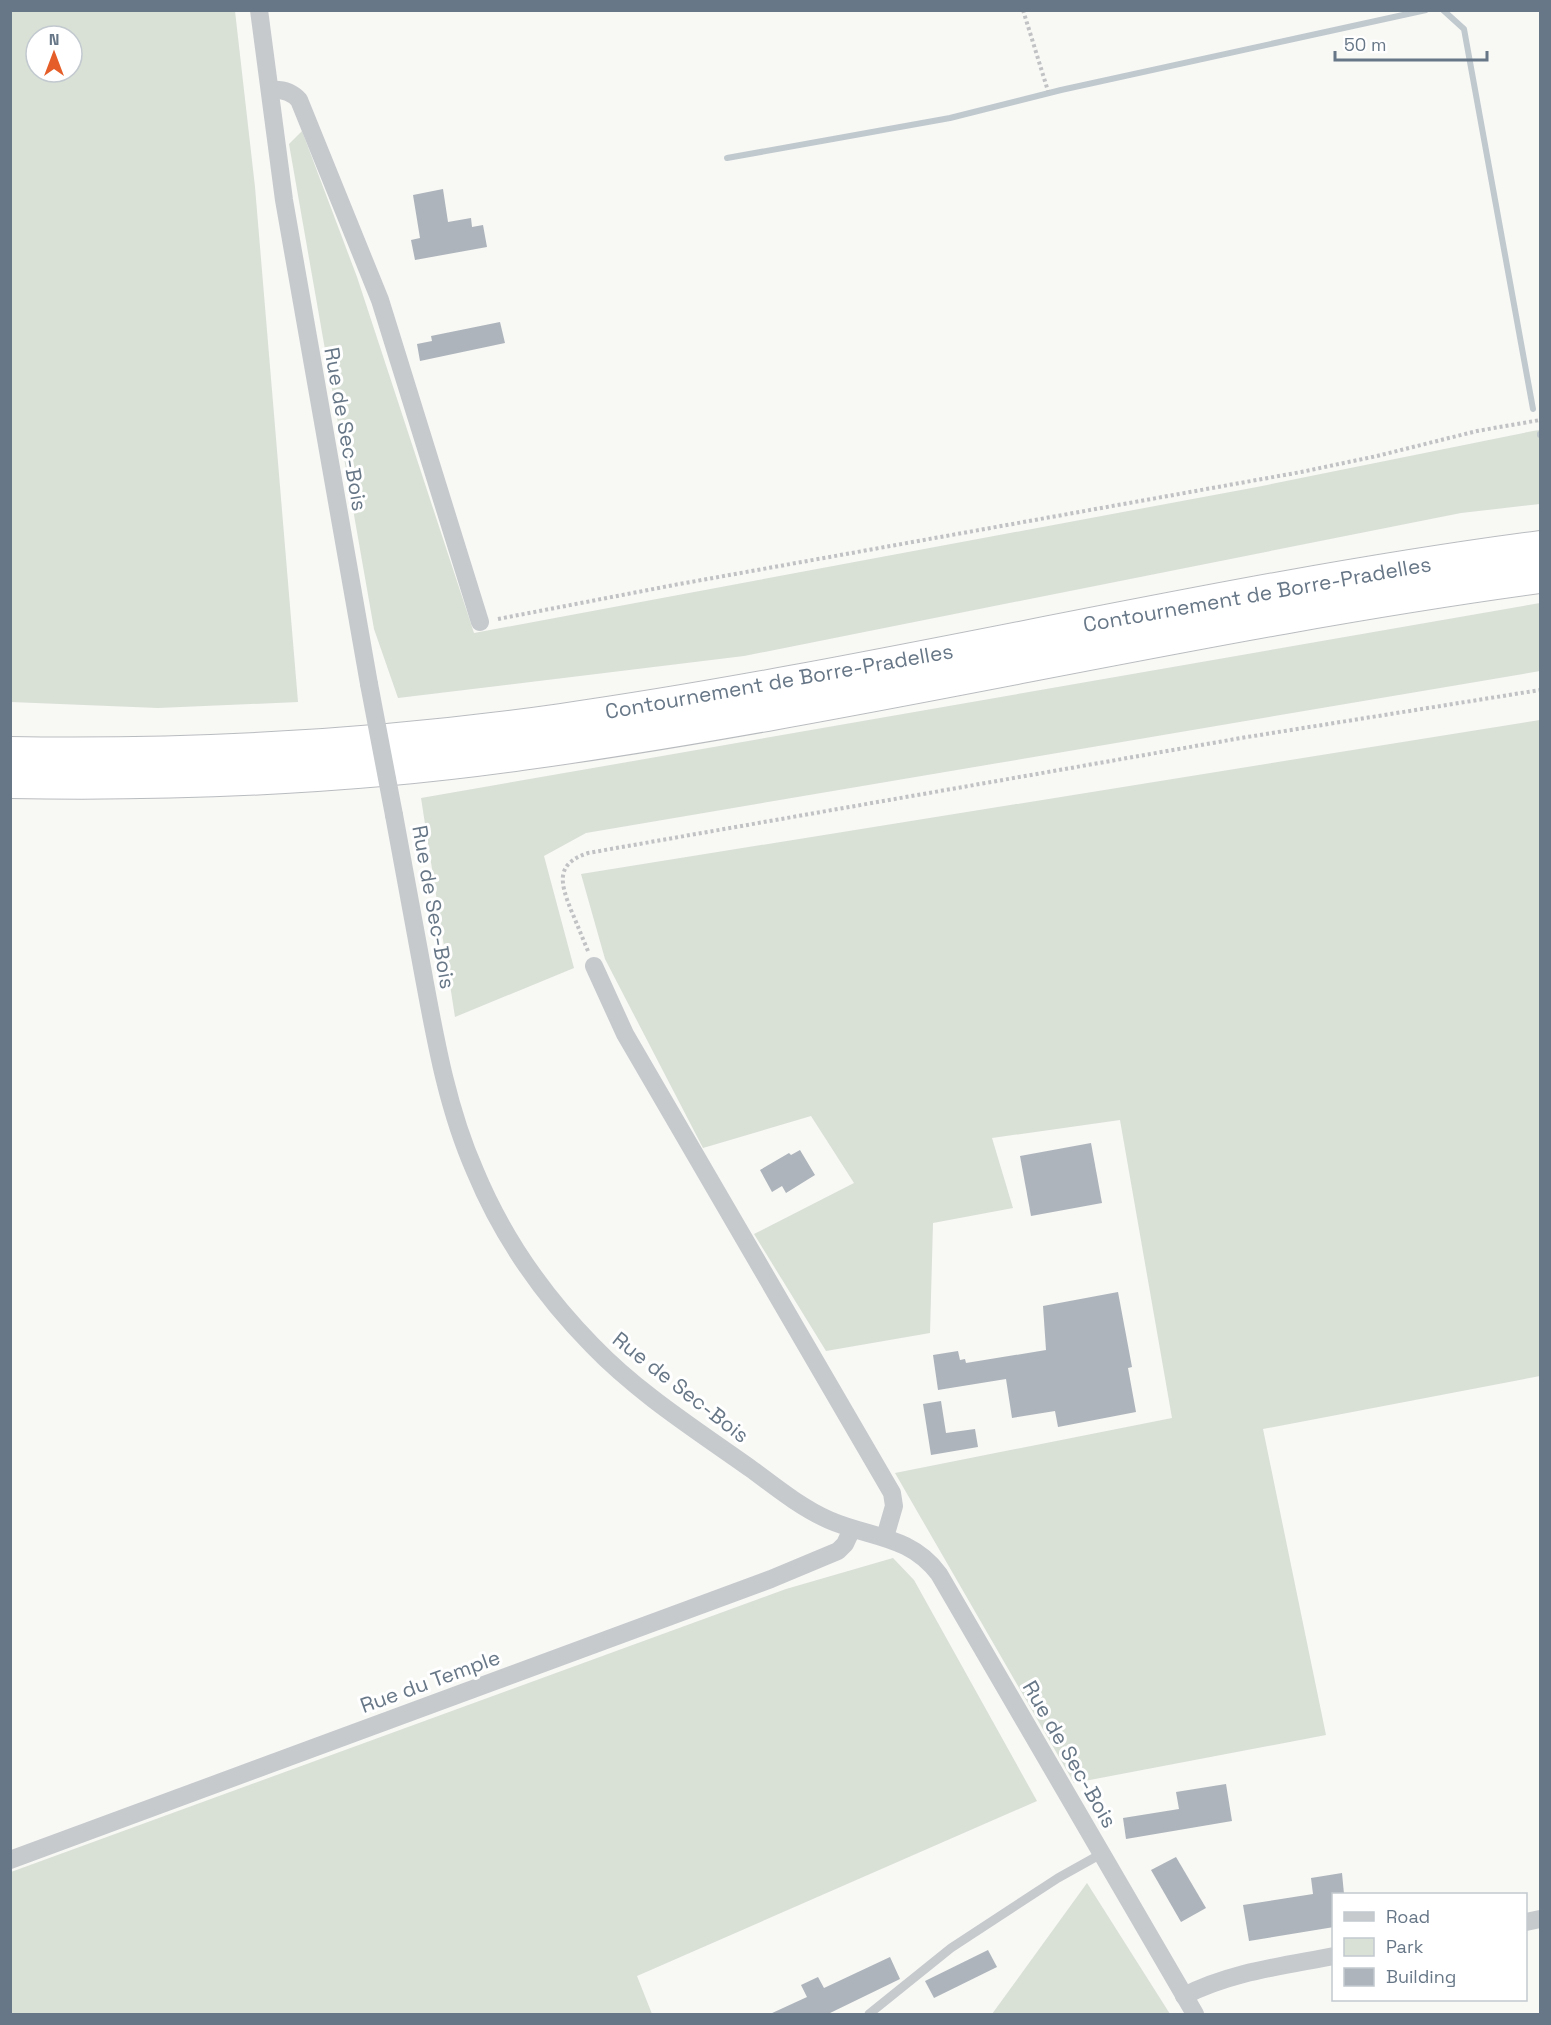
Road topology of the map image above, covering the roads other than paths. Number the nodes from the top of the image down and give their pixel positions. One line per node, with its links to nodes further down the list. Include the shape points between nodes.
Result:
1 (259, 10): 2 (street, Rue de Sec-Bois)
2 (270, 90): 5 (street, via 284,90 299,100 357,238 391,332); 9 (street, Rue de Sec-Bois, bridge, via 303,316 433,1026 452,1106 474,1171 534,1277 621,1373 791,1498)
3 (1540, 547): 6 (highway, Contournement de Borre-Pradelles, via 1335,578 685,700 527,724 256,750)
4 (1540, 577): 7 (highway, via 1335,608 745,719 520,755 266,778 140,783)
5 (480, 622)
6 (10, 753)
7 (10, 782)
8 (594, 966): 10 (street, via 630,1043 892,1493 894,1506)
9 (852, 1529): 10 (street, Rue de Sec-Bois); 12 (street, Rue du Temple, via 838,1551 771,1579)
10 (885, 1537): 11 (street, Rue de Sec-Bois, via 911,1547 939,1574)
11 (1101, 1854): 14 (street, Rue de Sec-Bois); 15 (lane, via 936,1958)
12 (10, 1860)
13 (1332, 1956): 14 (street, via 1224,1978)
14 (1184, 1996): 16 (street, Rue de Sec-Bois)
15 (869, 2014)
16 (1195, 2014)

